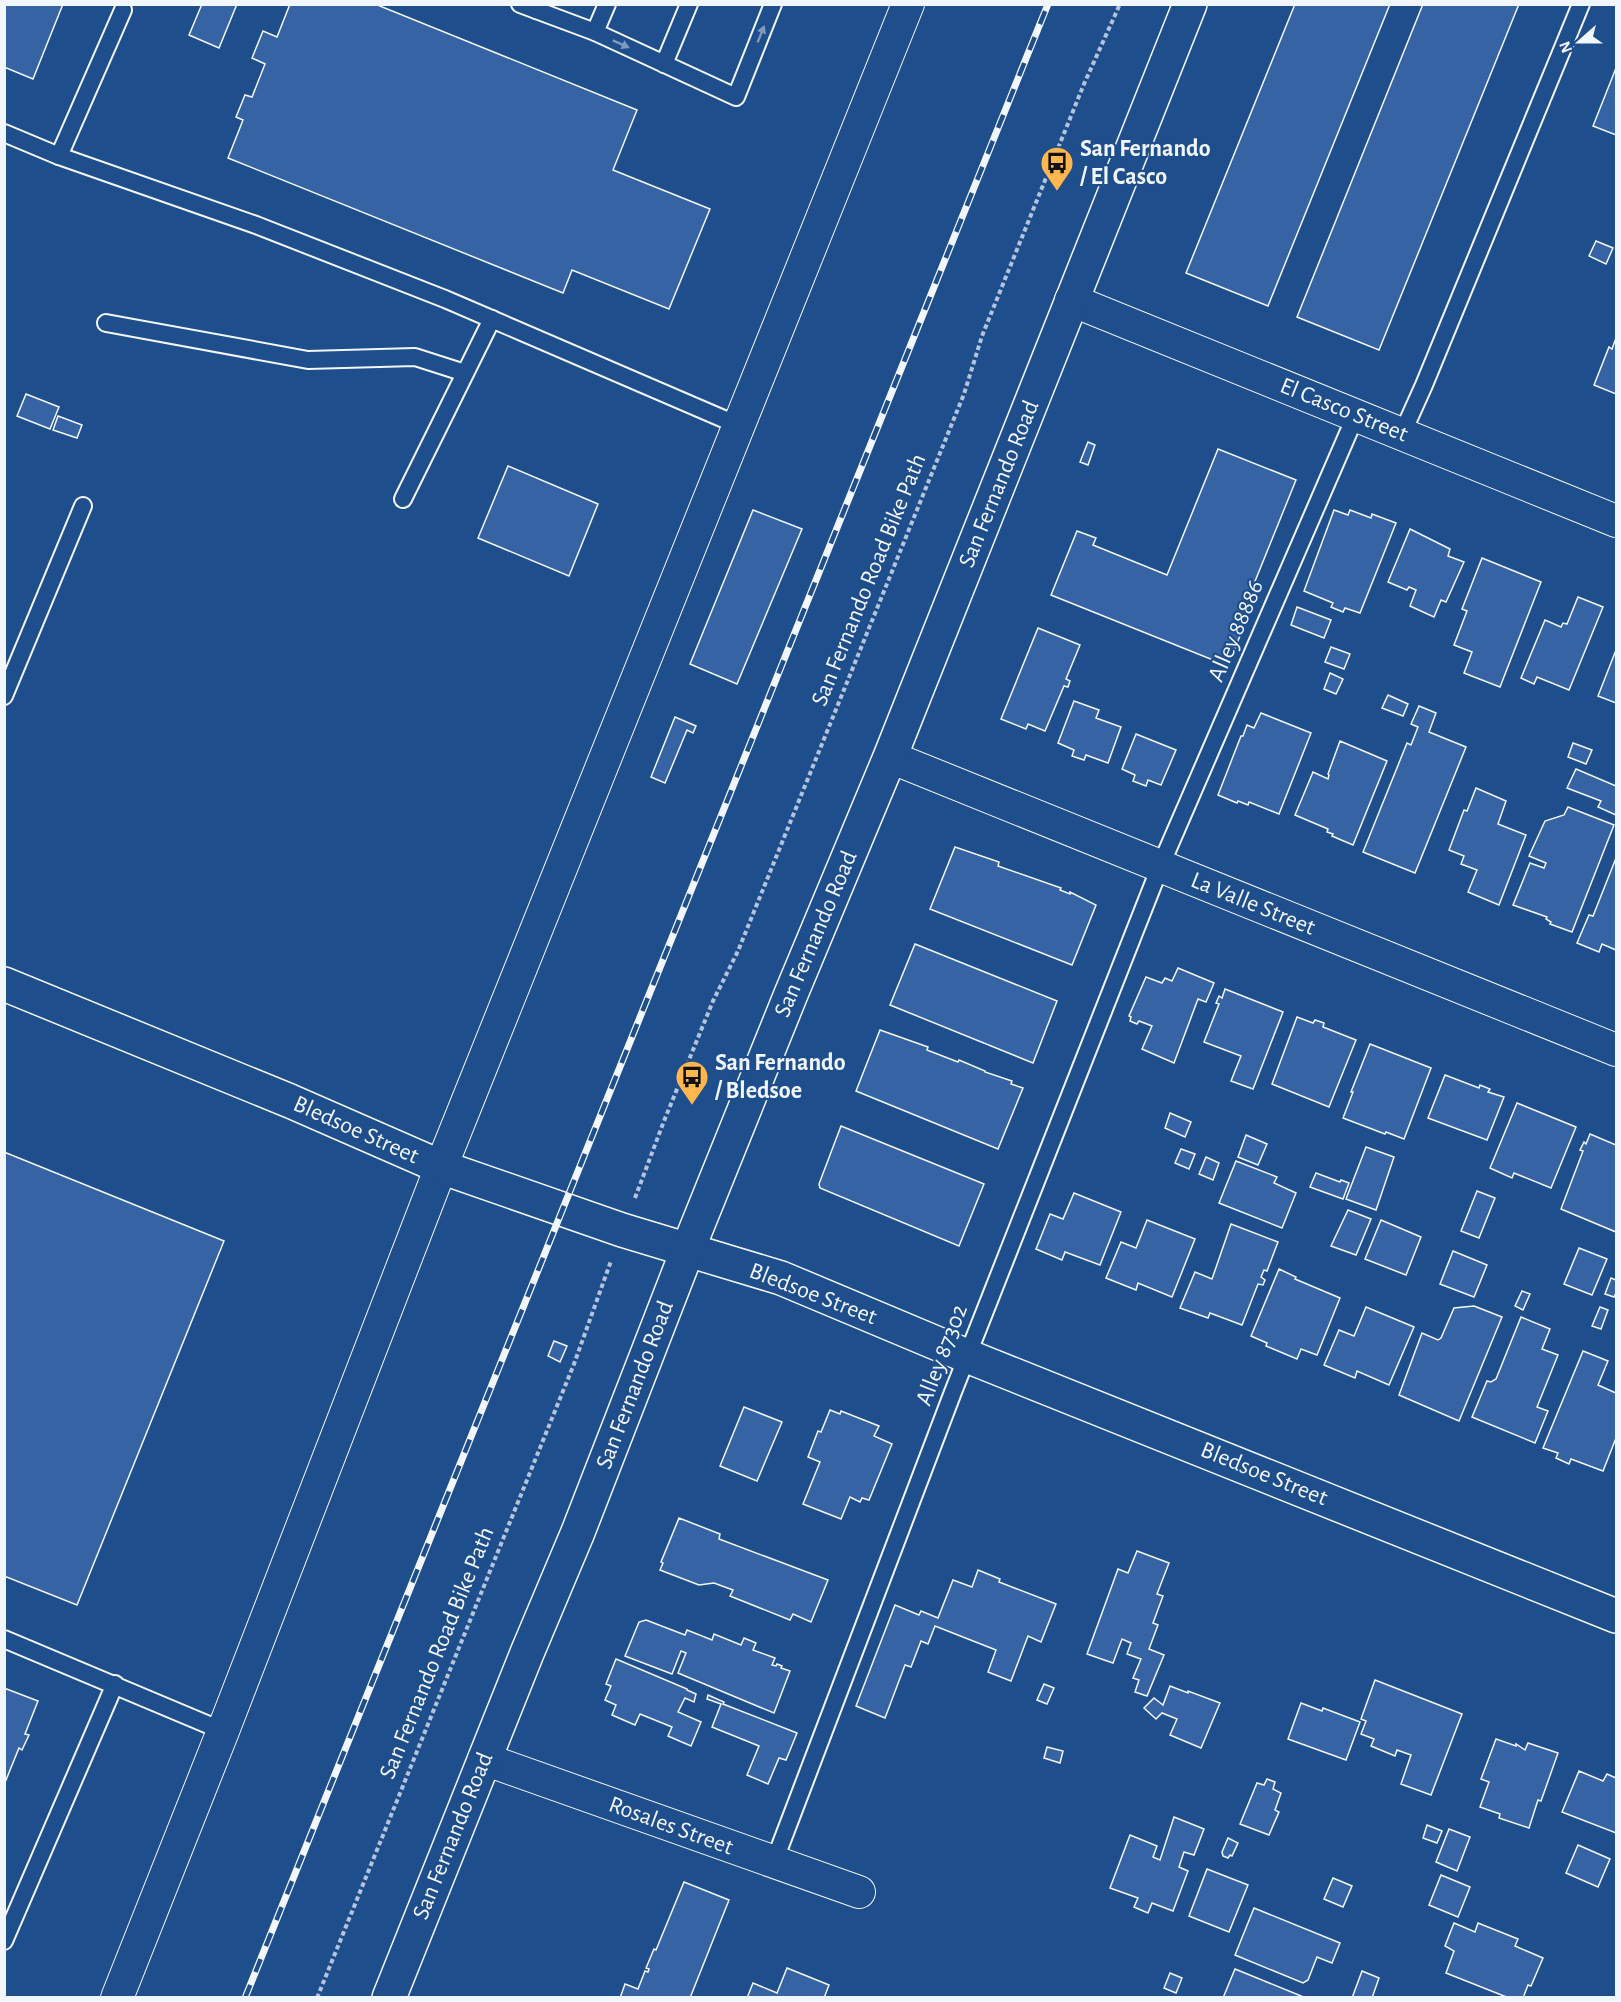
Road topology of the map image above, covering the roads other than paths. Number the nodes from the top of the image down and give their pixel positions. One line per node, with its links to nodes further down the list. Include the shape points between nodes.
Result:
1 (607, 4): 9 (lane)
2 (689, 4): 10 (lane)
3 (773, 4): 10 (lane, one-way to 3, via 736,98)
4 (908, 4): 18 (street)
5 (1190, 4): 13 (main road, San Fernando Road)
6 (1581, 4): 19 (lane)
7 (531, 6): 9 (lane)
8 (123, 10): 12 (lane)
9 (595, 32): 10 (lane, one-way to 10)
10 (664, 64)
11 (4, 133): 12 (lane)
12 (59, 156): 14 (lane, via 256,225)
13 (1071, 300): 17 (street, El Casco Street); 24 (main road, San Fernando Road)
14 (492, 319): 16 (lane); 18 (lane)
15 (106, 323): 16 (lane, via 308,360 415,357)
16 (465, 374): 20 (lane)
17 (1356, 415): 19 (street, El Casco Street); 25 (lane, Alley 88886)
18 (740, 426): 28 (street)
19 (1402, 434): 22 (street, El Casco Street)
20 (403, 499)
21 (83, 506): 23 (lane)
22 (1617, 520)
23 (4, 696)
24 (890, 757): 25 (street, La Valle Street); 29 (main road, San Fernando Road)
25 (1160, 867): 27 (street, La Valle Street); 30 (lane, Alley 87302)
26 (4, 984): 28 (main road, Bledsoe Street)
27 (1617, 1050)
28 (441, 1167): 29 (main road, Bledsoe Street); 34 (street)
29 (688, 1249): 30 (main road, Bledsoe Street, via 781,1278); 35 (main road, San Fernando Road)
30 (967, 1356): 31 (main road, Bledsoe Street); 36 (lane, Alley 87302)
31 (1617, 1616)
32 (4, 1639): 33 (lane)
33 (115, 1684): 34 (lane); 38 (lane)
34 (223, 1731): 39 (street)
35 (484, 1759): 36 (street, Rosales Street); 40 (main road, San Fernando Road)
36 (774, 1862): 37 (street, Rosales Street)
37 (859, 1892)
38 (4, 1941)
39 (117, 1998)
40 (389, 1998)

